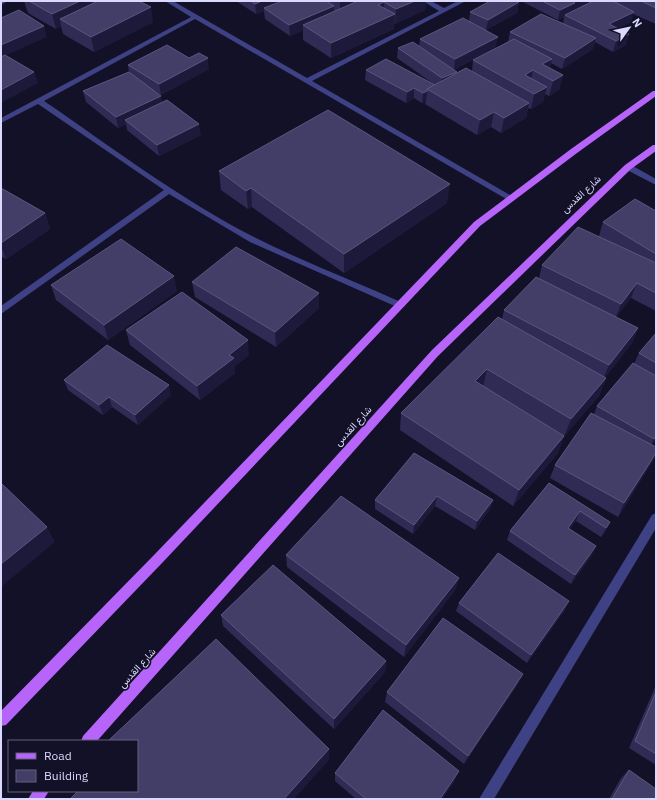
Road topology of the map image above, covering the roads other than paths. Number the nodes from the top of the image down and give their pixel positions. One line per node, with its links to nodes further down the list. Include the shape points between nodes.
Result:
1 (5, 1): 5 (street)
2 (168, 1): 7 (street)
3 (426, 1): 6 (street)
4 (463, 1): 6 (street)
5 (1, 3)
6 (444, 11): 8 (street)
7 (195, 17): 8 (street); 10 (street)
8 (307, 81): 16 (street)
9 (656, 93): 16 (main road)
10 (39, 101): 11 (street); 15 (street)
11 (1, 121)
12 (655, 150): 13 (main road, شارع القدس)
13 (628, 167): 14 (street); 21 (main road, شارع القدس, via 435,353)
14 (656, 182)
15 (169, 190): 17 (street, via 253,240); 18 (street)
16 (511, 198): 17 (main road, via 476,224)
17 (400, 305): 20 (main road)
18 (1, 311)
19 (656, 518): 22 (street)
20 (1, 720)
21 (89, 740)
22 (486, 799)

